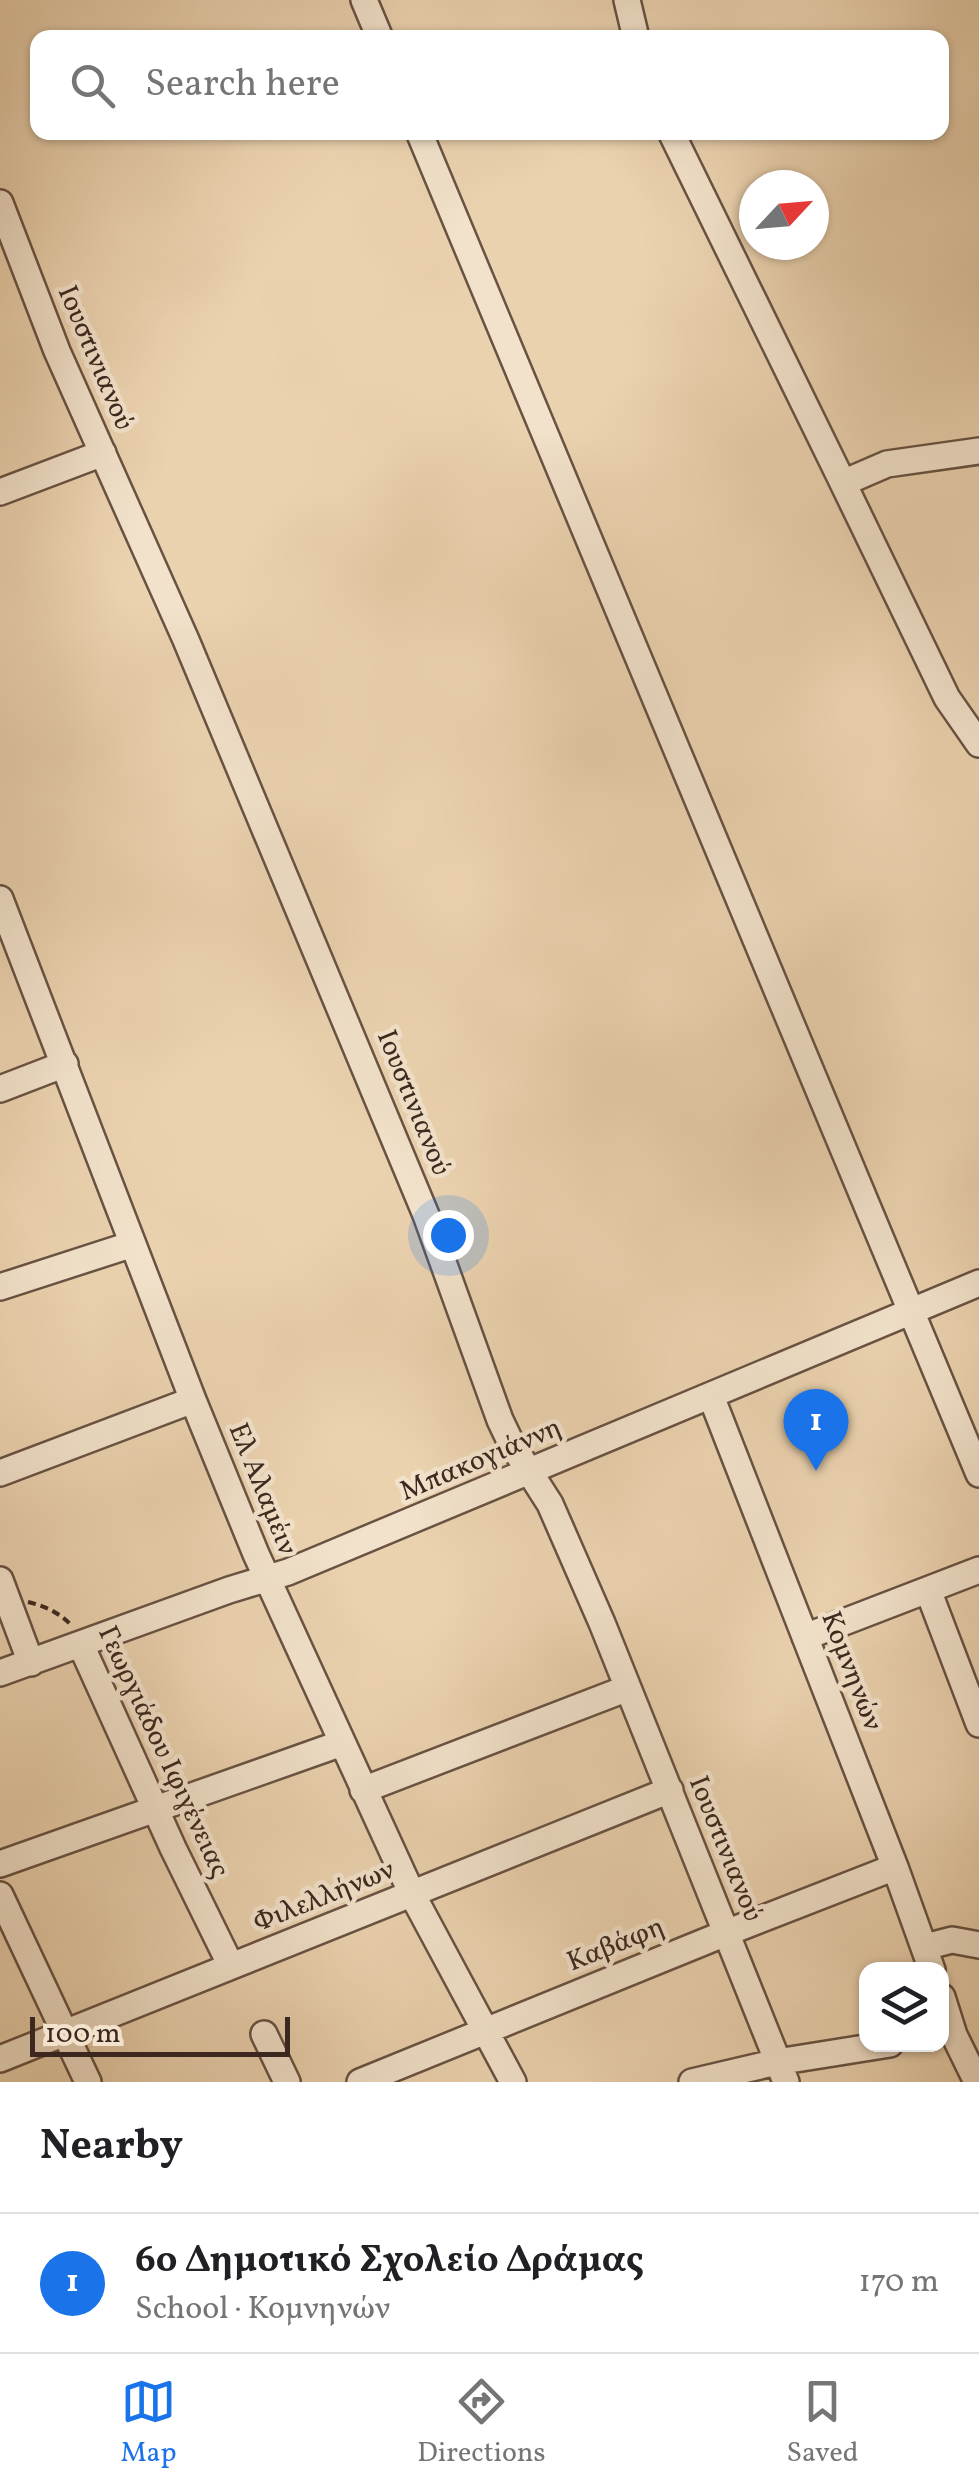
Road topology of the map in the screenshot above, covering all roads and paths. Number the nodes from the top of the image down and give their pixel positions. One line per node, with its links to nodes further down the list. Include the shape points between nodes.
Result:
1 (364, 0): 3 (street)
2 (627, 0): 4 (street)
3 (377, 30)
4 (634, 30)
5 (422, 140): 19 (street)
6 (675, 140): 10 (street)
7 (0, 203): 9 (street, Ιουστινιανού)
8 (979, 451): 10 (street, via 886,464)
9 (103, 454): 11 (street); 22 (street, Ιουστινιανού, via 426,1214 500,1420)
10 (843, 484): 12 (street, via 947,698)
11 (0, 492)
12 (979, 744)
13 (1, 902): 14 (street, Ελ Αλαμέιν)
14 (65, 1064): 15 (street); 16 (street, Ελ Αλαμέιν)
15 (0, 1089)
16 (133, 1244): 18 (street); 21 (street, Ελ Αλαμέιν)
17 (979, 1283): 19 (street, Μπακογιάννη)
18 (0, 1287)
19 (910, 1312): 20 (street, Μπακογιάννη); 24 (street)
20 (710, 1396): 22 (street, Μπακογιάννη); 29 (street, Κομνηνών)
21 (193, 1400): 23 (street); 26 (street, Ελ Αλαμέιν)
22 (530, 1472): 26 (street, Μπακογιάννη); 33 (street, Ιουστινιανού)
23 (0, 1473)
24 (979, 1474)
25 (979, 1570): 27 (street)
26 (267, 1579): 30 (street, Μπακογιάννη); 35 (street, Ελ Αλαμέιν)
27 (928, 1590): 29 (street); 34 (street)
28 (4, 1591): 30 (path, Γεωργιάδου Ιφιγένειας, via 58,1614); 31 (street)
29 (805, 1637): 40 (street, Κομνηνών)
30 (81, 1645): 31 (street, Μπακογιάννη); 38 (street, Γεωργιάδου Ιφιγένειας)
31 (31, 1663): 32 (street, Μπακογιάννη)
32 (0, 1674)
33 (628, 1688): 36 (street); 37 (street, Ιουστινιανού)
34 (979, 1724)
35 (342, 1743): 36 (street, Ελ Αλαμέιν); 38 (street)
36 (363, 1790): 41 (street, Ελ Αλαμέιν)
37 (670, 1790): 41 (street, Φιλελλήνων); 43 (street, Ιουστινιανού)
38 (156, 1809): 39 (street); 46 (street, Γεωργιάδου Ιφιγένειας)
39 (0, 1864)
40 (896, 1867): 43 (street, Καβάφη); 45 (street, Κομνηνών)
41 (412, 1894): 46 (street, Φιλελλήνων); 47 (street, Ελ Αλαμέιν)
42 (0, 1896): 48 (street)
43 (726, 1932): 47 (street, Καβάφη); 53 (street, Ιουστινιανού)
44 (979, 1945): 45 (street, via 952,1940)
45 (929, 1958)
46 (231, 1966): 48 (street, Φιλελλήνων)
47 (484, 2030): 56 (street, Καβάφη); 57 (street, Ελ Αλαμέιν)
48 (64, 2033): 52 (street, Φιλελλήνων); 54 (street)
49 (264, 2034): 55 (street)
50 (949, 2038): 59 (street)
51 (859, 2052): 53 (street)
52 (0, 2060)
53 (782, 2072): 58 (street)
54 (88, 2082)
55 (287, 2082)
56 (360, 2082)
57 (513, 2082)
58 (692, 2082)
59 (977, 2082)

